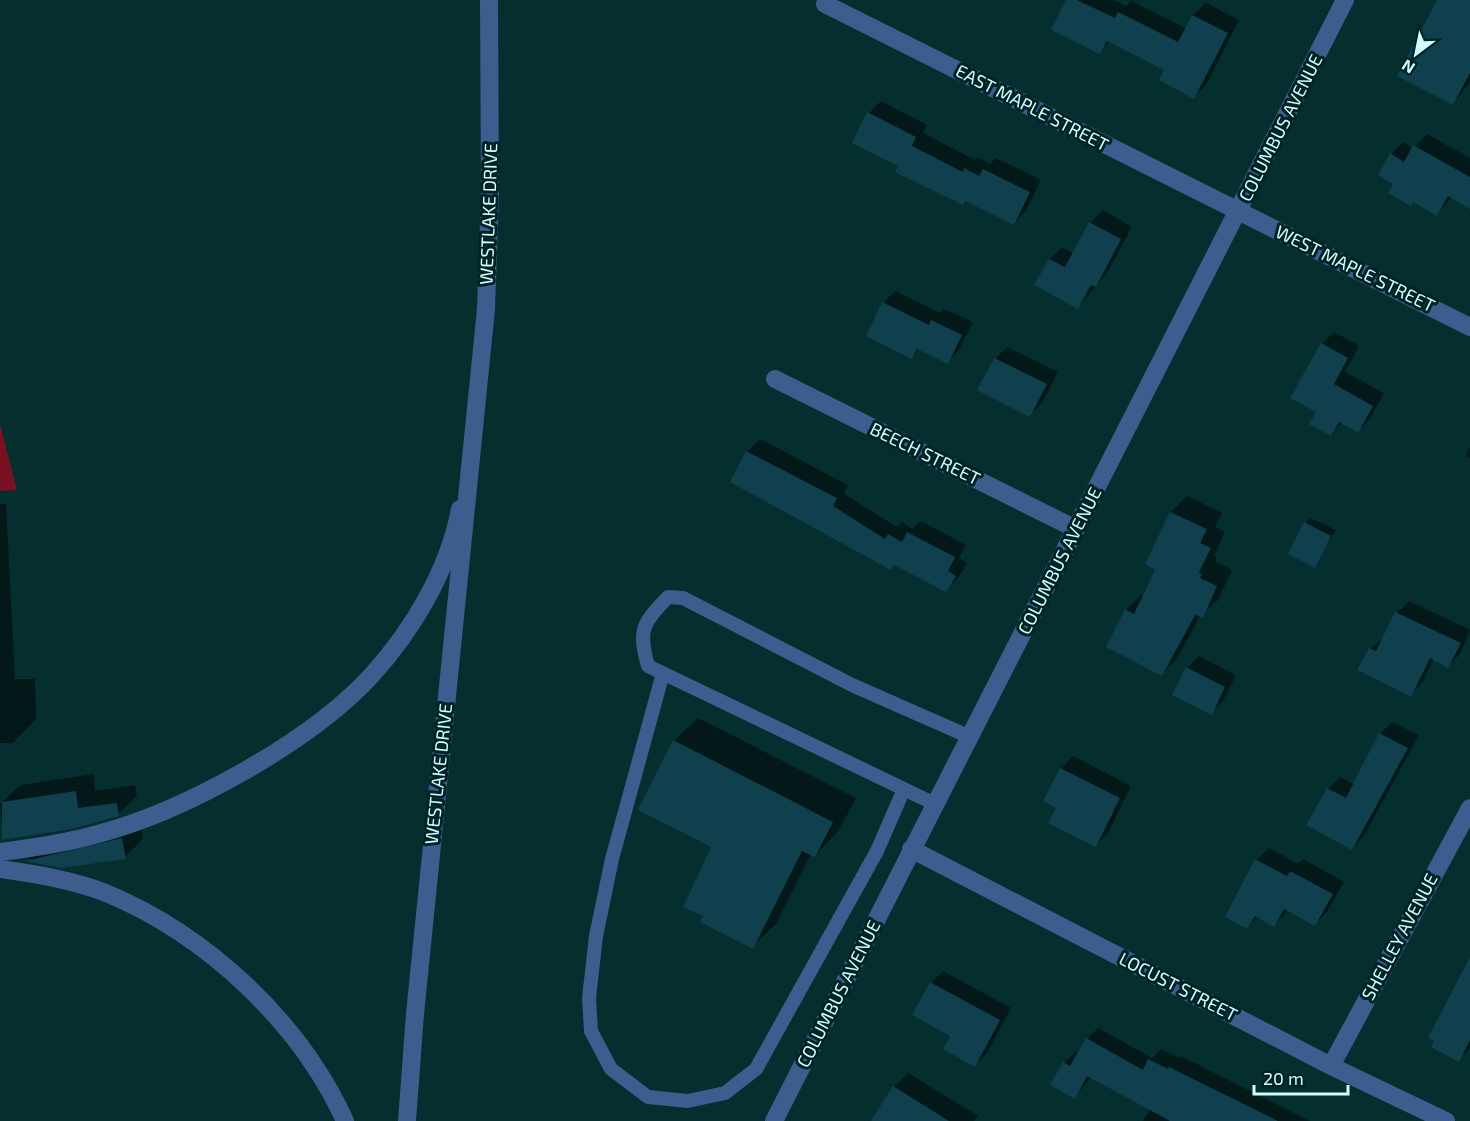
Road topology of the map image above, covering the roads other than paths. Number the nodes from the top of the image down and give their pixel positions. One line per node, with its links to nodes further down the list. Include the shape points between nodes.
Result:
1 (489, 0): 7 (street, WESTLAKE DRIVE, via 486,309)
2 (1345, 0): 4 (street, COLUMBUS AVENUE)
3 (825, 4): 4 (street, EAST MAPLE STREET)
4 (1239, 212): 5 (street, WEST MAPLE STREET); 8 (street, COLUMBUS AVENUE)
5 (1470, 327)
6 (775, 379): 8 (street, BEECH STREET)
7 (474, 427): 15 (street, WESTLAKE DRIVE, via 457,525 436,580 406,631 371,676 323,718 213,788 157,814 99,834); 19 (street, WESTLAKE DRIVE)
8 (1076, 529): 10 (street, COLUMBUS AVENUE)
9 (663, 673): 10 (lane, via 648,666 641,641 648,618 668,597 683,598 852,685); 11 (lane); 11 (lane, via 612,859 596,936 589,998 591,1031 611,1069 648,1097 688,1101 725,1093 756,1069 877,851)
10 (970, 737): 12 (street, COLUMBUS AVENUE)
11 (904, 789): 12 (lane)
12 (935, 804): 14 (street, COLUMBUS AVENUE)
13 (1470, 808): 17 (street, SHELLEY AVENUE)
14 (911, 849): 17 (street, LOCUST STREET); 20 (street, COLUMBUS AVENUE)
15 (0, 852)
16 (0, 869): 18 (street, via 105,893 169,924 263,1003 300,1047 336,1100)
17 (1331, 1066): 21 (street, LOCUST STREET)
18 (345, 1121)
19 (406, 1121)
20 (774, 1121)
21 (1446, 1121)

